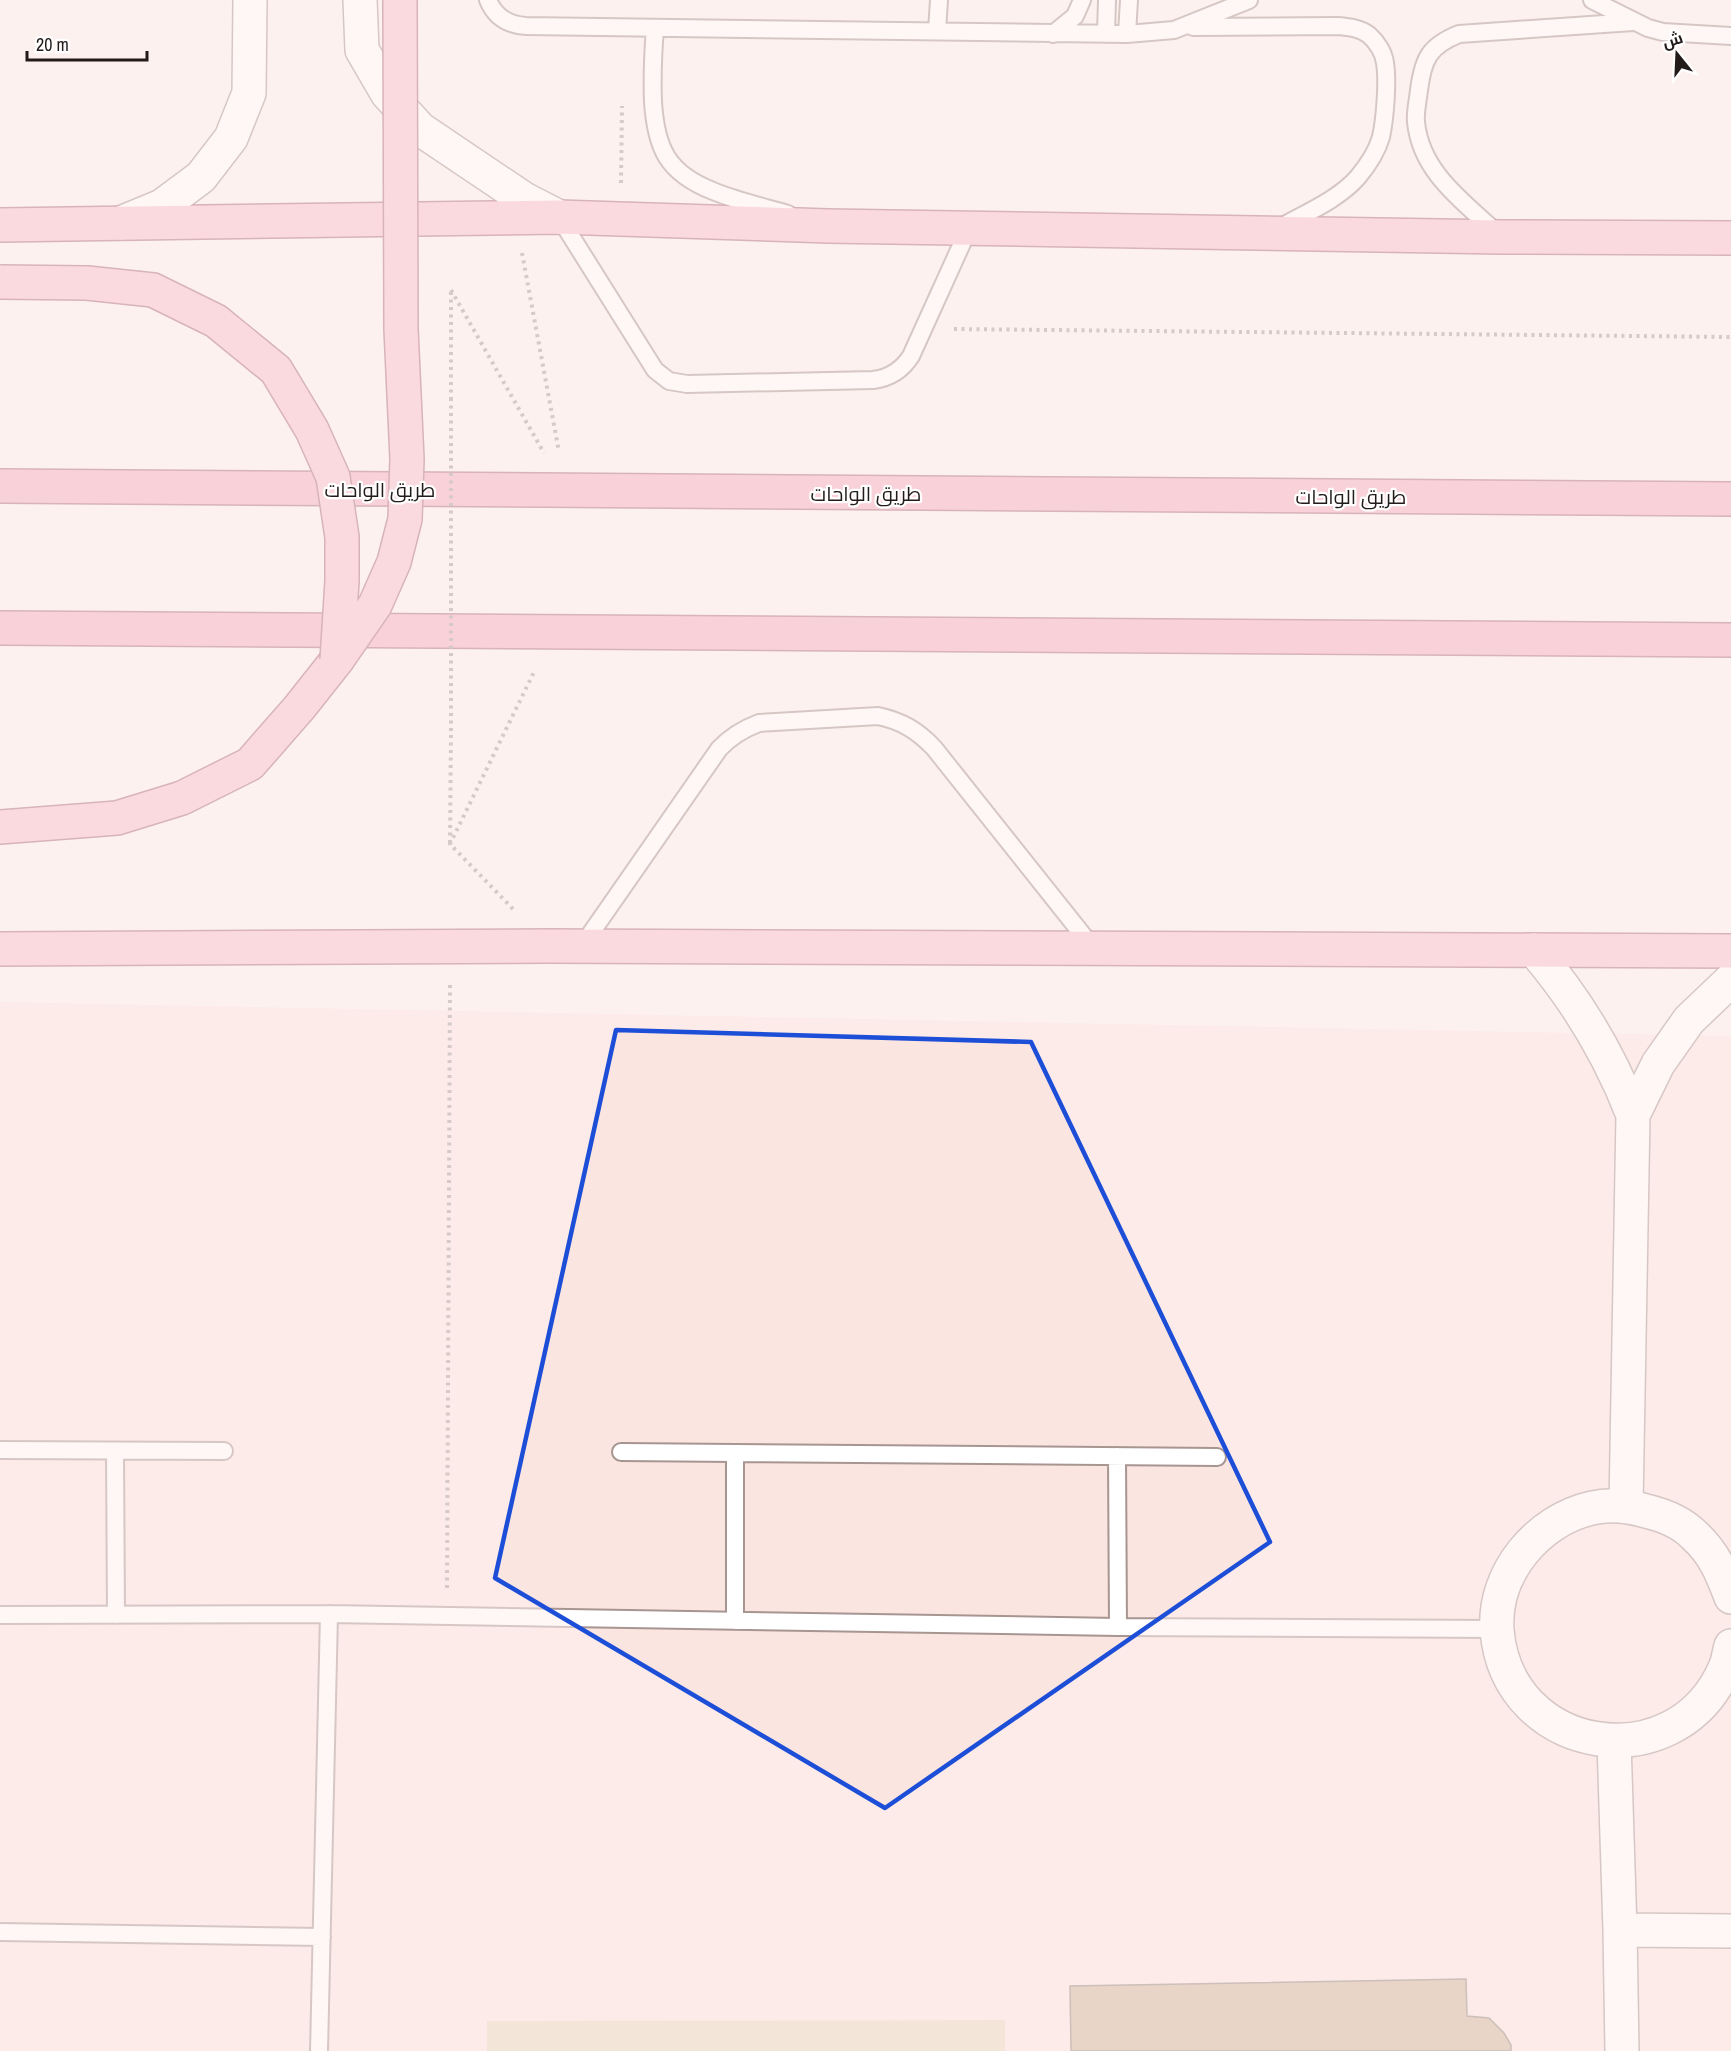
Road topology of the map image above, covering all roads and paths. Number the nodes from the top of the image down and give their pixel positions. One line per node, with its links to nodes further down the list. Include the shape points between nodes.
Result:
1 (250, 0): 24 (street, via 249,93 231,138 201,177 162,206)
2 (360, 0): 21 (street, via 362,50 387,93 420,129 524,199)
3 (400, 0): 39 (main road, bridge, via 405,519 394,562 375,605)
4 (488, 0): 13 (lane, via 495,13 514,25)
5 (939, 0): 14 (lane)
6 (1082, 0): 15 (lane, via 1075,16)
7 (1107, 0): 16 (lane)
8 (1129, 0): 17 (lane)
9 (1249, 0): 12 (lane)
10 (1592, 0): 11 (lane)
11 (1633, 22): 18 (lane, via 1663,32); 28 (lane, via 1459,34 1434,48 1426,59 1416,119 1425,156 1449,188)
12 (1183, 27): 17 (lane); 27 (lane, via 1347,27 1369,35 1379,47 1385,62 1384,118 1371,160 1339,193)
13 (655, 28): 14 (lane); 25 (lane, via 651,71 654,125 668,160 681,173 712,191)
14 (937, 30): 15 (lane)
15 (1053, 34): 16 (lane)
16 (1106, 34): 17 (lane)
17 (1127, 34)
18 (1731, 36)
19 (622, 99): 22 (path)
20 (515, 217): 21 (main road); 24 (main road); 34 (path)
21 (559, 217): 22 (main road); 31 (lane, via 655,370 678,384 882,379 906,364)
22 (621, 219): 25 (main road)
23 (0, 225): 24 (main road)
24 (117, 225)
25 (828, 226): 26 (main road)
26 (969, 228): 27 (main road); 31 (lane)
27 (1270, 234): 28 (main road)
28 (1502, 237): 29 (main road)
29 (1731, 238)
30 (0, 282): 39 (main road, bridge, via 87,283 153,290 216,321 276,370 312,430 333,477 342,537)
31 (923, 328): 32 (path)
32 (1731, 337)
33 (0, 486): 34 (highway, طريق الواحات)
34 (566, 490): 35 (highway, طريق الواحات); 41 (path, bridge, via 451,290)
35 (1731, 499)
36 (0, 628): 37 (highway)
37 (554, 632): 38 (highway); 41 (path)
38 (1731, 640)
39 (337, 660): 40 (main road, via 250,764 182,798 117,818)
40 (0, 827)
41 (450, 844): 42 (path)
42 (549, 946): 43 (main road); 44 (main road)
43 (582, 946): 46 (main road); 46 (lane, via 730,737 759,723 878,716 908,725 922,735)
44 (451, 947): 45 (main road); 63 (path)
45 (0, 948)
46 (1095, 949): 47 (main road)
47 (1534, 950): 48 (main road); 50 (street, via 1582,1011 1619,1079)
48 (1731, 951)
49 (1731, 980): 50 (street, via 1689,1020 1658,1064)
50 (1633, 1115): 58 (street)
51 (0, 1450): 52 (lane)
52 (115, 1451): 53 (lane); 62 (lane)
53 (224, 1451)
54 (621, 1452): 55 (lane)
55 (735, 1453): 56 (lane); 64 (lane)
56 (1117, 1456): 57 (lane); 65 (lane)
57 (1217, 1457)
58 (1626, 1506): 59 (street, via 1663,1515 1694,1534 1718,1563); 66 (street, via 1593,1508 1561,1519 1534,1539 1513,1565 1500,1596)
59 (1731, 1597)
60 (329, 1614): 62 (lane); 63 (lane); 72 (lane)
61 (0, 1615): 62 (lane)
62 (116, 1615)
63 (446, 1615): 64 (lane)
64 (735, 1620): 65 (lane)
65 (1118, 1627): 66 (lane)
66 (1497, 1629): 68 (street, via 1504,1664 1522,1695 1547,1720 1579,1736)
67 (1731, 1646): 68 (street, via 1726,1668 1707,1698 1681,1722 1649,1737)
68 (1614, 1742): 69 (street)
69 (1620, 1930): 70 (street); 74 (street)
70 (1731, 1931)
71 (0, 1932): 72 (lane)
72 (322, 1937): 73 (lane)
73 (319, 2051)
74 (1622, 2051)

